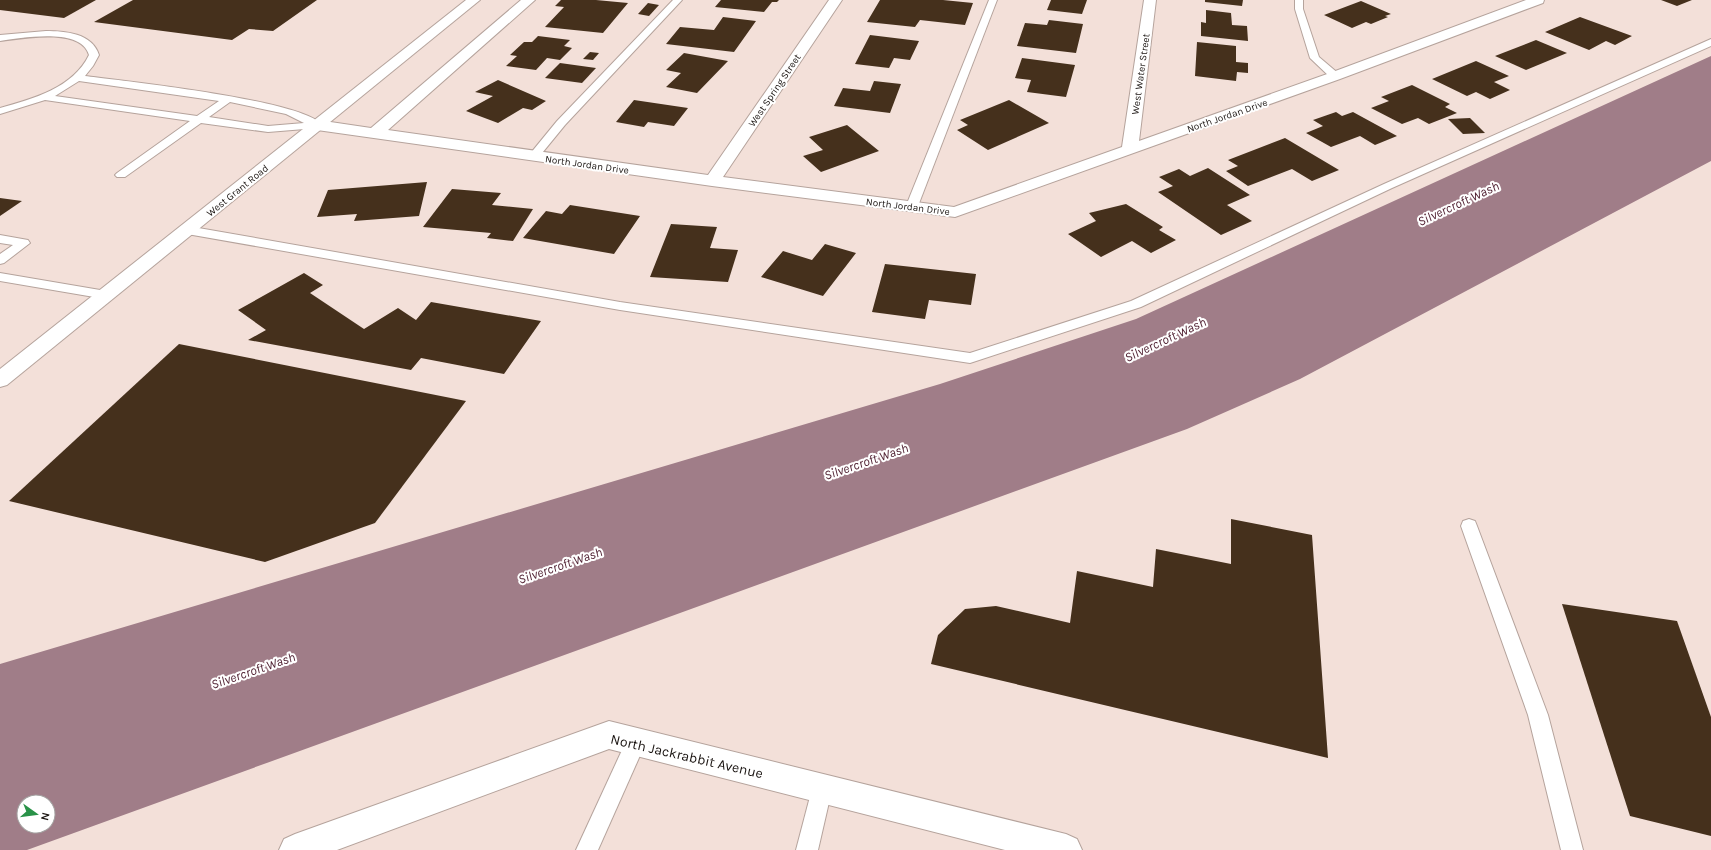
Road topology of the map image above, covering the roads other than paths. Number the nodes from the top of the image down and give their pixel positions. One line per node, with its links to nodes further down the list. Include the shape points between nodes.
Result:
1 (474, 0): 17 (street, West Grant Road)
2 (529, 0): 18 (street)
3 (678, 0): 20 (lane)
4 (836, 0): 22 (street, West Spring Street)
5 (994, 0): 23 (lane)
6 (1150, 0): 19 (street, West Water Street)
7 (1299, 0): 11 (lane, via 1299,9 1315,58)
8 (1538, 0): 11 (street, North Jordan Drive)
9 (0, 38): 12 (lane, via 54,34 76,37 90,44 94,55 92,62)
10 (1711, 42): 24 (lane, via 1388,186 1136,304 970,358 607,304)
11 (1335, 76): 19 (street, North Jordan Drive)
12 (77, 78): 13 (lane); 14 (lane)
13 (42, 97): 15 (lane); 16 (lane)
14 (228, 99): 16 (lane); 17 (lane, via 289,112)
15 (0, 111)
16 (199, 120): 17 (lane, via 268,129); 21 (lane)
17 (317, 125): 18 (street, North Jordan Drive); 24 (street, West Grant Road)
18 (375, 133): 20 (street, North Jordan Drive)
19 (1130, 149): 23 (street, North Jordan Drive, via 955,212)
20 (534, 156): 22 (street, North Jordan Drive)
21 (120, 175)
22 (712, 181): 23 (street, North Jordan Drive)
23 (912, 206)
24 (187, 230): 28 (street, West Grant Road)
25 (0, 239): 26 (lane, via 24,243)
26 (0, 260)
27 (0, 277): 28 (lane)
28 (106, 295): 29 (street, West Grant Road)
29 (0, 380)
30 (1469, 526): 37 (lane, via 1538,715)
31 (636, 742): 32 (street, North Jackrabbit Avenue); 33 (street, North Jackrabbit Avenue, via 608,735); 34 (lane)
32 (822, 789): 35 (lane); 36 (street, North Jackrabbit Avenue)
33 (295, 850)
34 (587, 850)
35 (807, 850)
36 (1066, 850)
37 (1572, 850)

